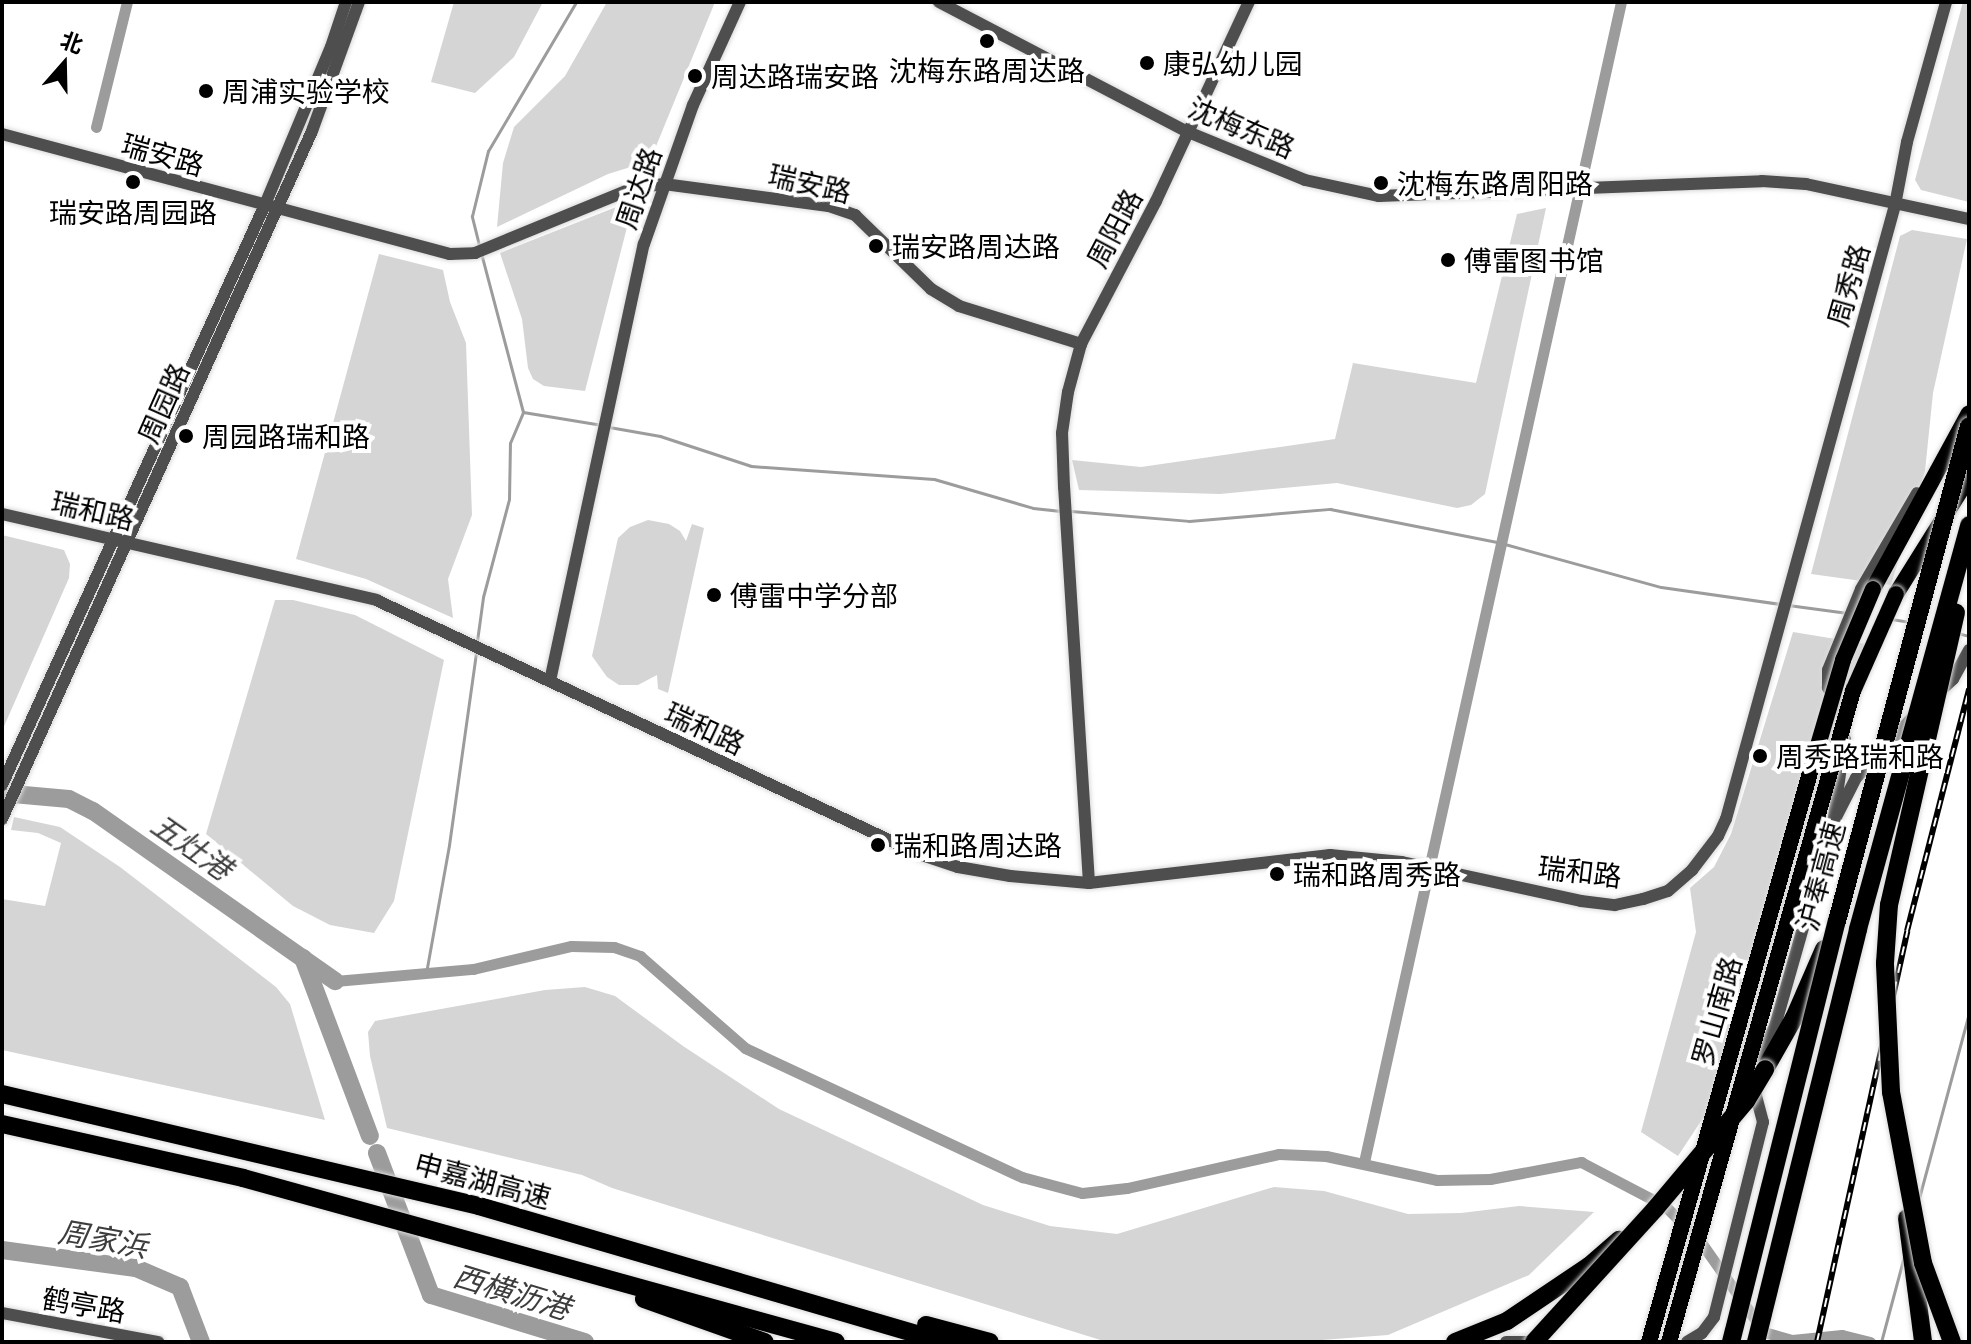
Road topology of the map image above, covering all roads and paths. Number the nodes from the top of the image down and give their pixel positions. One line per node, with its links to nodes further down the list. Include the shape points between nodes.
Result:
1 (346, 2): 11 (street, 周园路)
2 (359, 2): 11 (street, 周园路, via 312,131)
3 (740, 2): 9 (street, 周达路, via 703,79)
4 (939, 2): 7 (street, 沈梅东路)
5 (1249, 2): 7 (street, 周阳路)
6 (1946, 2): 10 (street, 周秀路)
7 (1188, 132): 10 (street, 沈梅东路, via 1305,180 1379,196 1762,181 1806,184); 13 (street, 周阳路)
8 (2, 134): 11 (street, 瑞安路)
9 (664, 184): 11 (street, 瑞安路, via 631,189 475,253 450,254); 13 (street, 瑞安路, via 829,206 855,215 931,289 959,306); 24 (street, 周达路, via 633,284)
10 (1895, 205): 12 (street); 28 (street, 周秀路, via 1726,819)
11 (270, 208): 20 (street, 周园路); 21 (street, 周园路)
12 (1969, 219)
13 (1081, 344): 29 (street, 周阳路, via 1062,433)
14 (1969, 400): 27 (street, 罗山南路, via 1861,589 1828,670 1828,688 1841,704 1845,742)
15 (1969, 413): 47 (main road, 罗山南路, bridge, via 1873,589 1843,660)
16 (1969, 426): 30 (highway, 沪奉高速, bridge)
17 (1969, 477): 48 (main road, 罗山南路, bridge, via 1896,594 1853,691)
18 (2, 514): 20 (street, 瑞和路)
19 (1969, 525): 51 (highway, 沪奉高速, bridge, via 1858,929)
20 (111, 538): 21 (street, 瑞和路); 25 (street, 周园路)
21 (128, 542): 24 (street, 瑞和路, via 376,600); 26 (street, 周园路)
22 (1969, 554): 31 (highway, bridge, via 1889,905 1885,963)
23 (1969, 650): 27 (street, 罗山南路, via 1953,679 1856,778)
24 (550, 681): 29 (street, 瑞和路, via 919,854 997,874)
25 (2, 785)
26 (2, 819)
27 (1833, 823): 49 (street, 罗山南路, via 1775,1026 1757,1063 1756,1096 1763,1122 1714,1317)
28 (1692, 870): 29 (street, 瑞和路, via 1668,891 1615,905 1402,862 1330,855)
29 (1089, 883)
30 (1837, 921): 35 (highway, bridge, via 1794,1018 1746,1101); 50 (highway, 沪奉高速, bridge)
31 (1891, 1092): 52 (highway, bridge); 53 (highway, bridge, via 1923,1263)
32 (2, 1094): 34 (highway, 申嘉湖高速)
33 (2, 1124): 36 (highway, via 243,1178)
34 (479, 1206): 41 (highway, 申嘉湖高速); 42 (highway)
35 (1655, 1209): 43 (highway, bridge, via 1589,1266 1507,1321); 45 (highway, bridge)
36 (471, 1239): 39 (highway); 40 (highway)
37 (2, 1313): 38 (street, 鹤亭路)
38 (158, 1342)
39 (765, 1342)
40 (836, 1342)
41 (943, 1342)
42 (990, 1342)
43 (1455, 1342)
44 (1506, 1342): 46 (street)
45 (1534, 1342)
46 (1544, 1342)
47 (1649, 1342)
48 (1669, 1342)
49 (1687, 1342)
50 (1731, 1342)
51 (1756, 1342)
52 (1923, 1342)
53 (1952, 1342)

